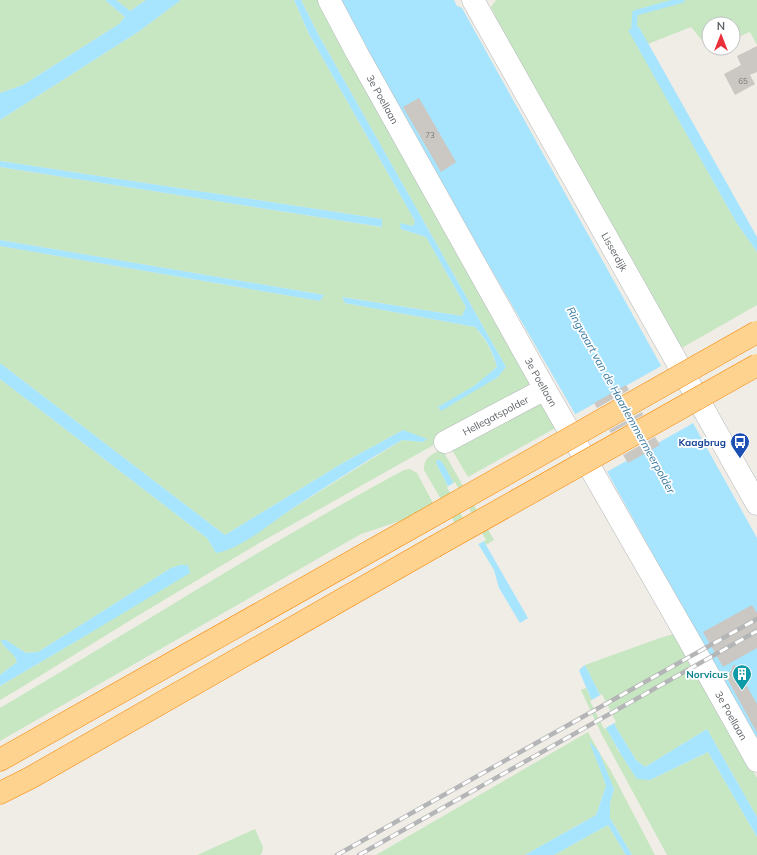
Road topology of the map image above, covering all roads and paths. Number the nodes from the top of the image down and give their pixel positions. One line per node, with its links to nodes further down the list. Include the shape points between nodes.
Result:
1 (329, 0): 5 (street, 3e Poellaan)
2 (473, 0): 7 (street, Lisserdijk)
3 (757, 332): 8 (highway, bridge)
4 (757, 365): 10 (highway, bridge)
5 (545, 389): 6 (street, Hellegatspolder); 9 (street, 3e Poellaan)
6 (445, 442)
7 (757, 504)
8 (0, 760)
9 (757, 761)
10 (0, 793)

